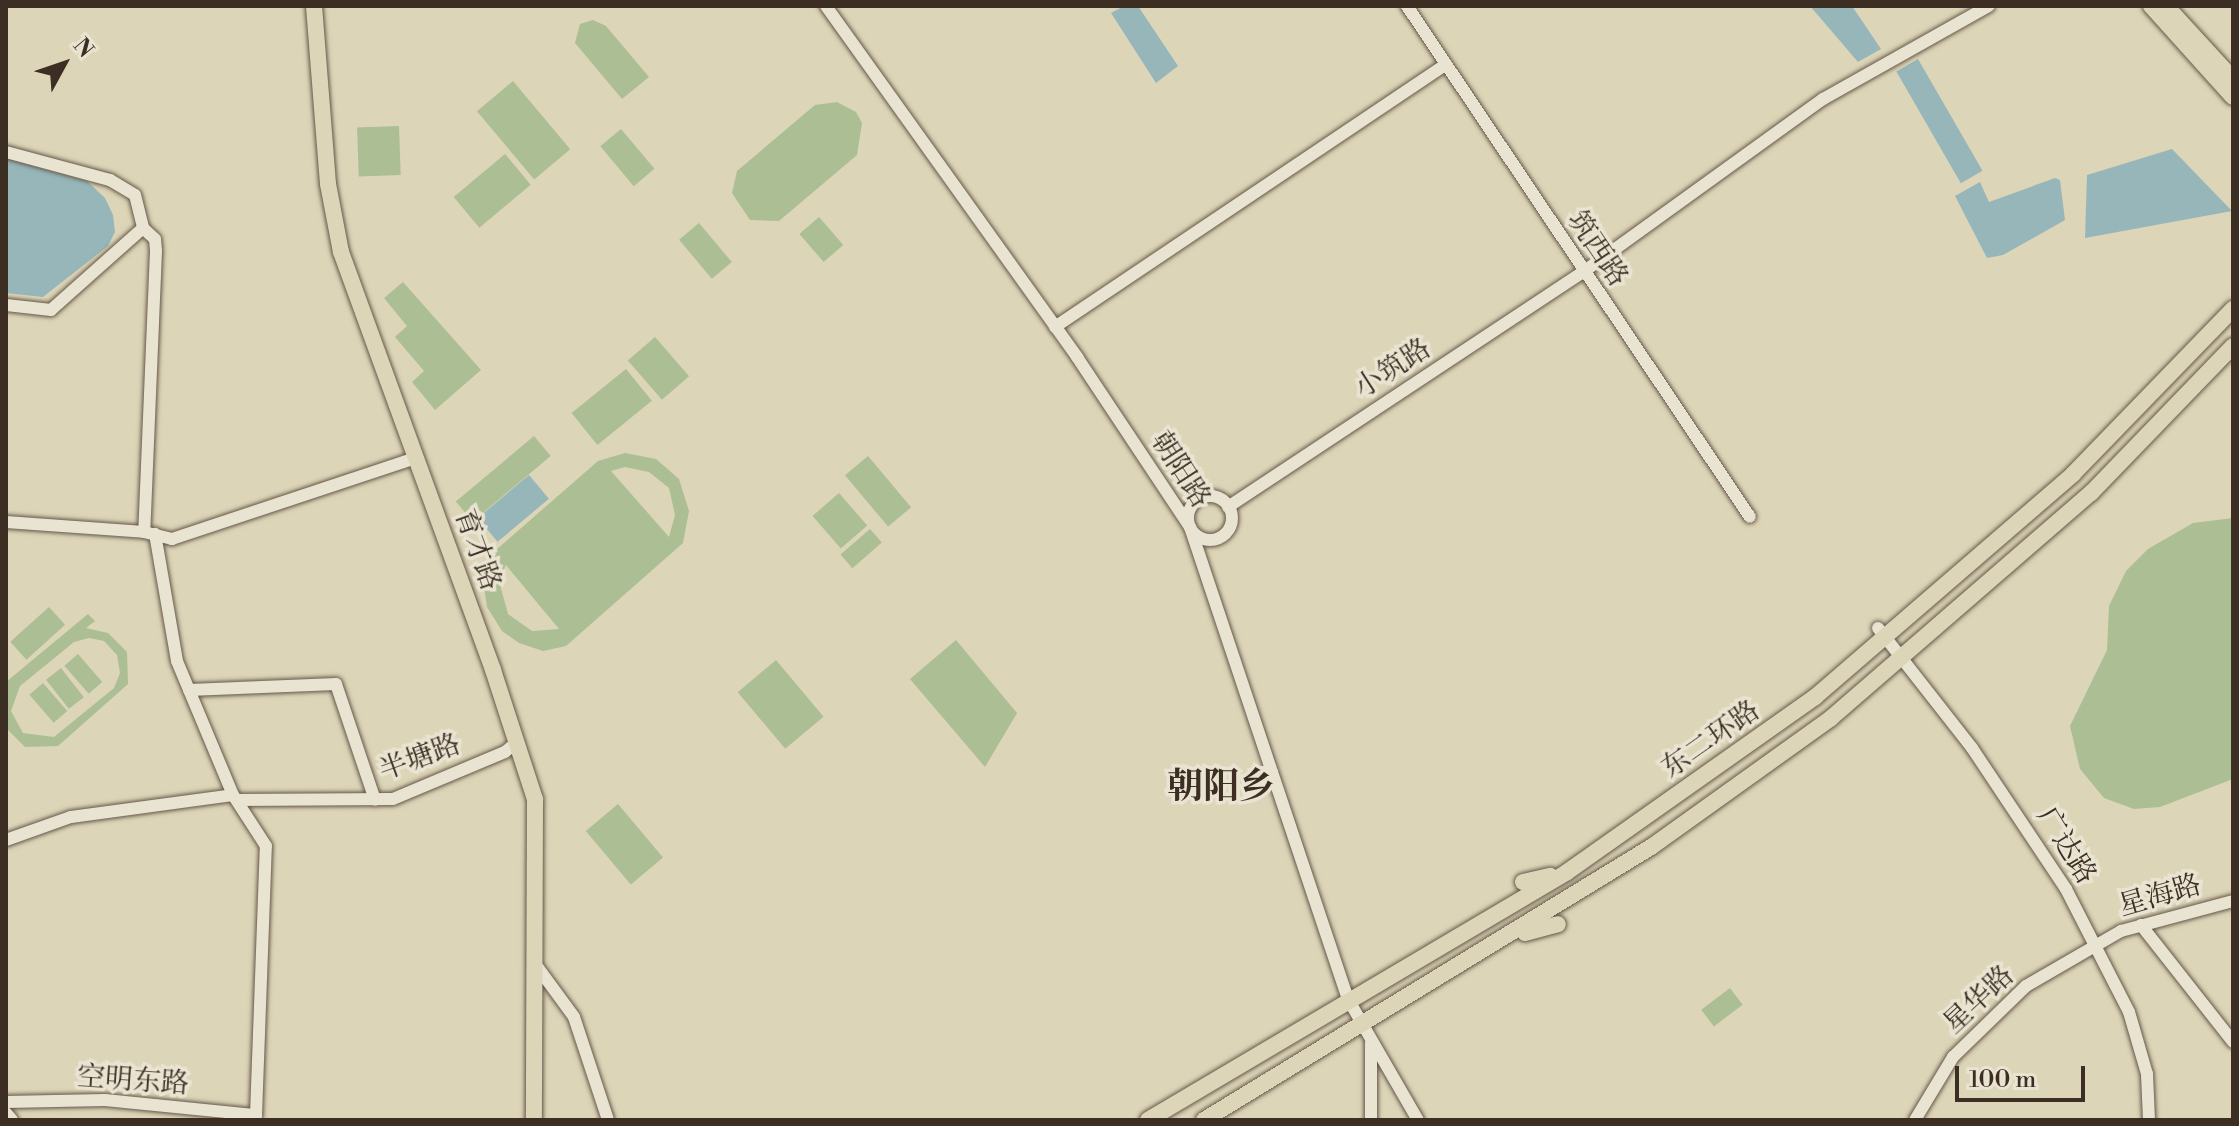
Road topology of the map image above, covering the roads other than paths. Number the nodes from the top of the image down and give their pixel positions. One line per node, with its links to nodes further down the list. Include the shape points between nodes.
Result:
1 (314, 6): 17 (main road, 育才路, via 336,230)
2 (826, 6): 15 (street, 朝阳路)
3 (1407, 6): 7 (street, 筑西路)
4 (1989, 6): 12 (street, 小筑路, via 1823,99)
5 (2151, 6): 9 (main road)
6 (2166, 6): 8 (main road)
7 (1446, 64): 12 (street, 筑西路); 15 (street)
8 (2233, 79)
9 (2233, 97)
10 (6, 152): 11 (street, via 110,180 135,195)
11 (143, 228): 13 (street, via 51,310); 22 (street, via 155,239 156,251)
12 (1583, 272): 18 (street, 小筑路); 19 (street, 筑西路)
13 (6, 305)
14 (2233, 309): 23 (main road, 东二环路, via 2073,474)
15 (1055, 327): 21 (street, 朝阳路)
16 (2233, 346): 24 (main road, 东二环路, via 2091,493)
17 (416, 458): 22 (street, via 172,539); 26 (main road, 育才路)
18 (1228, 507): 21 (street, via 1217,498 1203,497 1188,513); 21 (street, via 1232,521 1220,538 1199,538)
19 (1750, 517)
20 (6, 522): 22 (street)
21 (1190, 527): 38 (street, 朝阳路)
22 (150, 533): 25 (street, via 177,661)
23 (1883, 634): 24 (street, 广达路); 30 (main road, 东二环路, via 1741,752)
24 (1904, 659): 35 (main road, 东二环路, via 1662,838); 36 (street, 广达路, via 2025,825)
25 (189, 690): 27 (street); 28 (street, via 336,684)
26 (517, 742): 28 (street, 半塘路, via 505,752 393,799); 37 (main road, 育才路, via 537,820)
27 (235, 798): 28 (street, 半塘路); 29 (street, 半塘路, via 71,817); 44 (street, via 266,846)
28 (375, 800)
29 (6, 840)
30 (1567, 872): 31 (main road); 38 (main road, 东二环路)
31 (1523, 882)
32 (2233, 901): 34 (street, 星海路)
33 (1558, 924): 35 (main road)
34 (2141, 925): 36 (street, 星海路); 41 (street)
35 (1508, 938): 39 (main road, 东二环路)
36 (2098, 941): 52 (street, 星华路, via 1991,1015 1953,1057); 53 (street, 广达路, via 2147,1074)
37 (536, 965): 46 (main road, 育才路); 47 (street, via 574,1017)
38 (1348, 999): 39 (street, 朝阳路); 48 (main road, 东二环路)
39 (1363, 1026): 40 (street, 朝阳路); 49 (main road, 东二环路)
40 (1371, 1042): 50 (street); 51 (street, 朝阳路)
41 (2233, 1042)
42 (6, 1102): 44 (street, 空明东路, via 105,1100)
43 (6, 1113): 45 (street)
44 (249, 1116)
45 (12, 1120)
46 (534, 1120)
47 (608, 1120)
48 (1148, 1120)
49 (1204, 1120)
50 (1371, 1120)
51 (1418, 1120)
52 (1915, 1120)
53 (2149, 1120)

